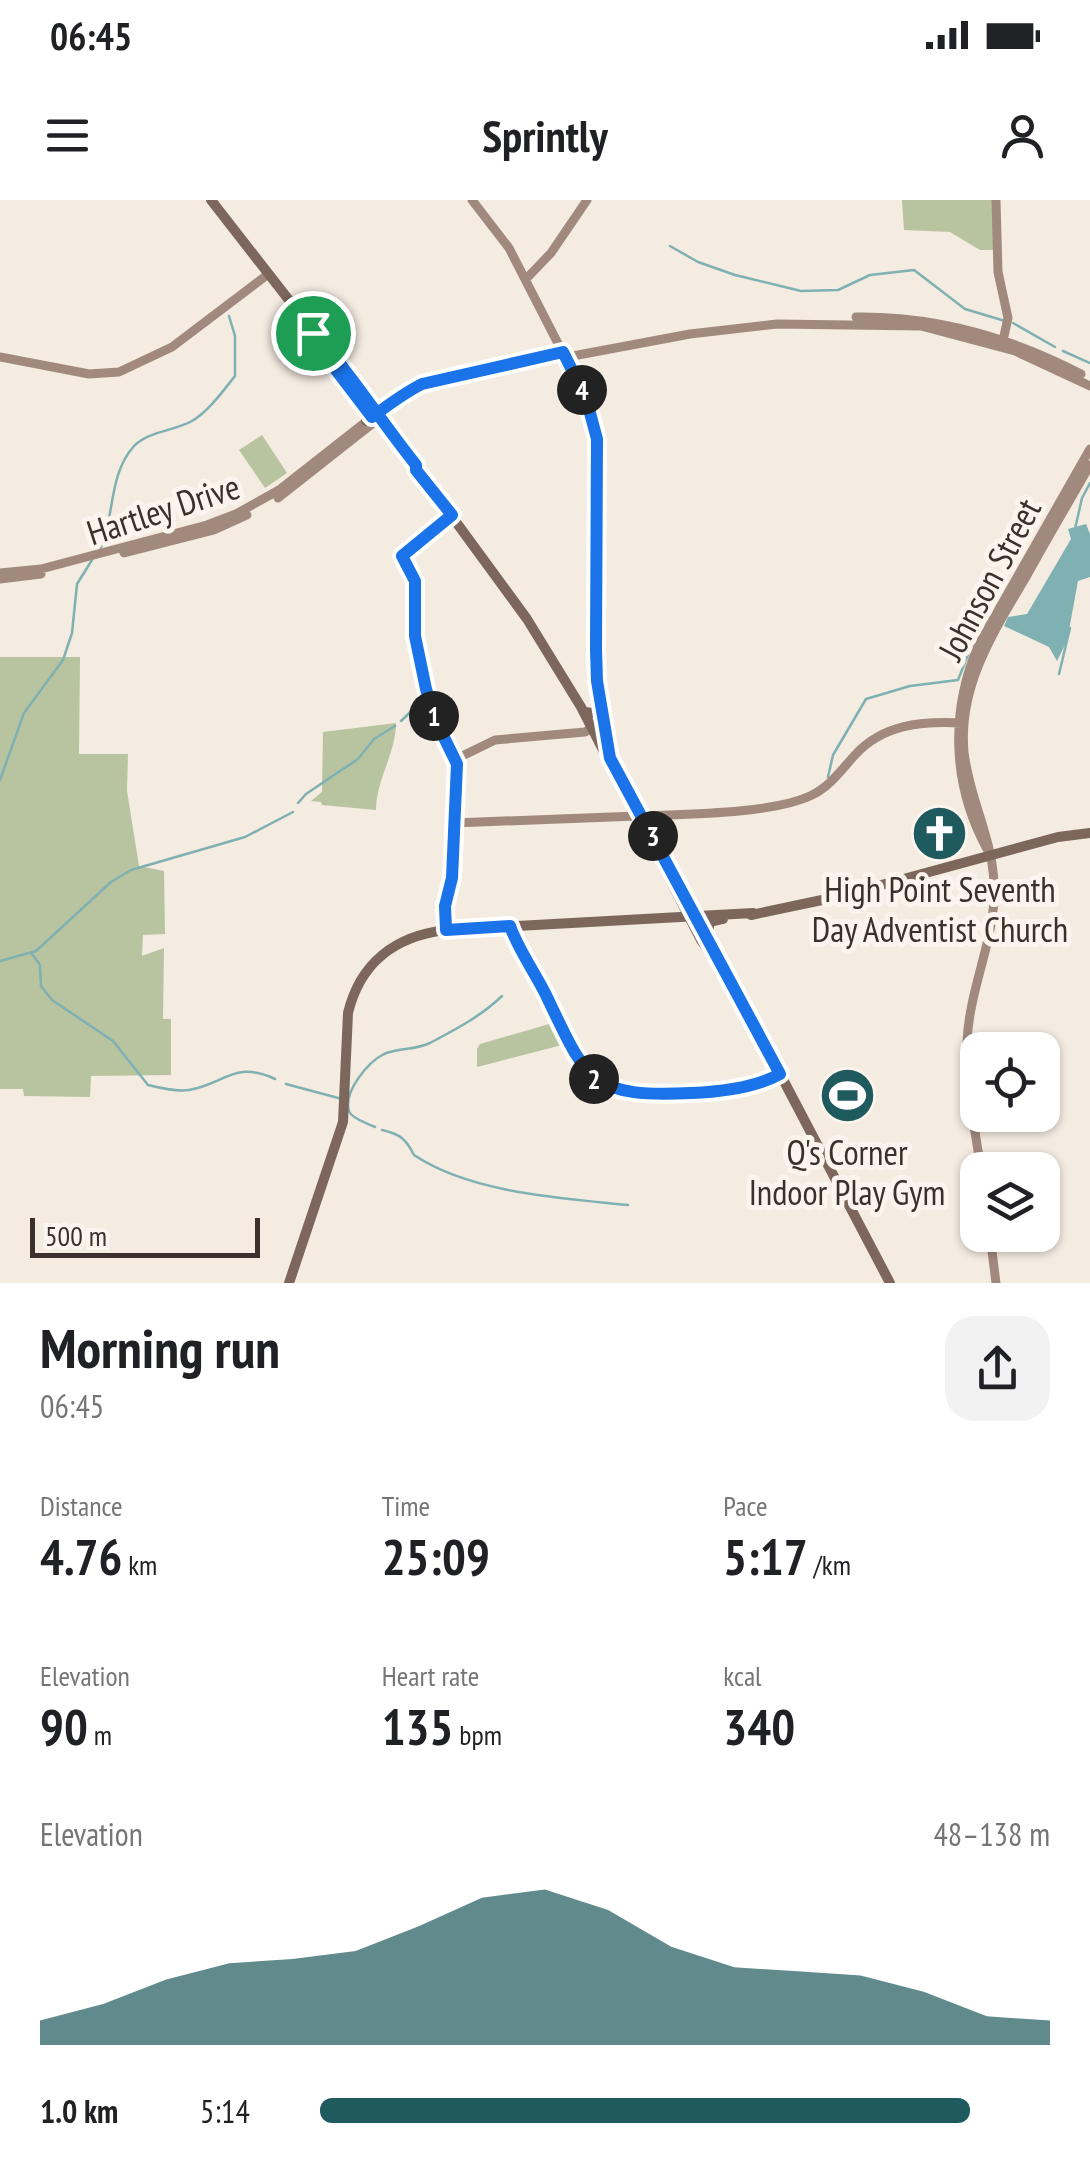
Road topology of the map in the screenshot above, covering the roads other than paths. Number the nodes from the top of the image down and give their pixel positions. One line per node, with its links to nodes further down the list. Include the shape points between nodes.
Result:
1 (211, 200): 5 (main road)
2 (472, 200): 6 (street)
3 (587, 200): 6 (street)
4 (996, 200): 7 (street, via 998,272 1007,312)
5 (267, 275): 9 (street, via 172,347 119,372 92,374); 12 (main road)
6 (526, 279): 8 (street)
7 (1002, 343): 8 (street, Hartley Drive, via 956,326 904,318 774,318 709,324); 10 (street, Hartley Drive, via 1052,359)
8 (565, 355): 11 (street, Hartley Drive, via 427,386); 17 (street, via 597,439)
9 (0, 357)
10 (1090, 382)
11 (390, 408): 12 (main road); 12 (street, Hartley Drive); 12 (main road, via 377,406)
12 (374, 416): 15 (main road); 16 (street, Hartley Drive, via 279,490 236,514 30,577)
13 (1090, 449): 19 (street, Johnson Street, via 978,646)
14 (1090, 465): 19 (street, Johnson Street, via 984,649)
15 (452, 515): 18 (main road); 22 (street, via 403,560 415,581 420,667)
16 (0, 576)
17 (601, 706): 18 (main road, via 594,714); 20 (street); 21 (main road)
18 (584, 712): 20 (main road)
19 (961, 722): 23 (street, via 916,723 882,734 828,784 798,800); 26 (street, Johnson Street)
20 (592, 730): 21 (main road); 22 (street, via 495,740); 23 (main road)
21 (610, 758): 23 (main road)
22 (456, 759): 24 (street)
23 (640, 816): 24 (street); 27 (main road); 29 (main road)
24 (454, 824): 33 (street)
25 (1090, 833): 26 (main road)
26 (990, 855): 28 (main road); 37 (street, Johnson Street, via 993,908 967,1042)
27 (682, 900): 29 (main road); 30 (main road, via 679,913)
28 (753, 913): 29 (main road); 31 (main road)
29 (693, 916): 30 (main road); 31 (main road); 34 (main road); 35 (main road)
30 (658, 918): 32 (main road)
31 (723, 919): 34 (main road, via 710,922)
32 (510, 926): 33 (main road); 36 (street, via 574,1053 598,1082 644,1095 697,1093)
33 (446, 930): 39 (main road, via 388,948 352,996 343,1122)
34 (707, 936): 35 (main road)
35 (720, 966): 36 (main road)
36 (780, 1074): 40 (main road)
37 (977, 1152)
38 (992, 1252): 41 (street)
39 (289, 1283)
40 (890, 1283)
41 (996, 1283)

